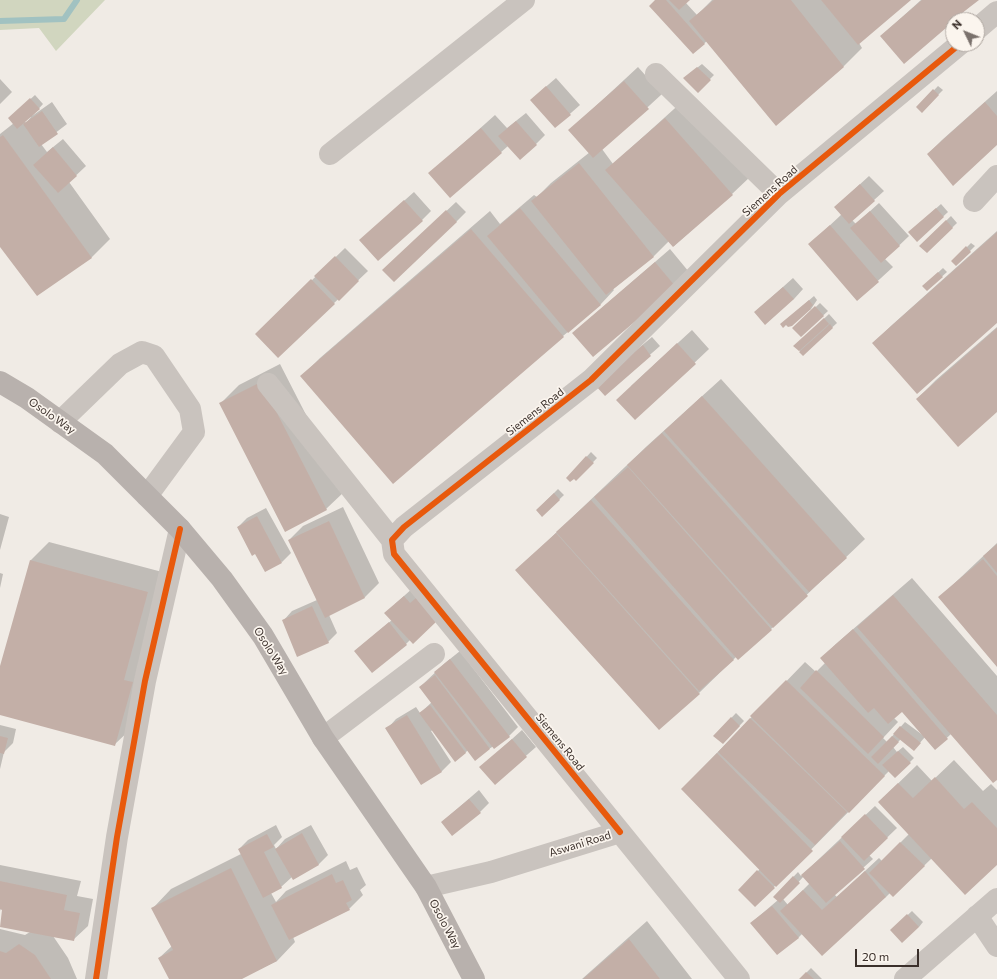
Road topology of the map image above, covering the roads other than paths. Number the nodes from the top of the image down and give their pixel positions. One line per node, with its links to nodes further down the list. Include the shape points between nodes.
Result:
1 (524, 0): 6 (street)
2 (997, 12): 3 (street)
3 (985, 22)
4 (950, 52): 8 (street, Siemens Road)
5 (656, 74): 8 (street)
6 (330, 154)
7 (997, 176): 9 (street)
8 (779, 194): 15 (street, Siemens Road, via 591,380 404,527)
9 (974, 201)
10 (0, 382): 12 (main road, Osolo Way)
11 (268, 384): 15 (street)
12 (60, 422): 13 (main road, Osolo Way, via 105,454); 13 (street, via 120,364 142,352 154,356 190,409 194,432)
13 (147, 496): 14 (main road, Osolo Way)
14 (180, 530): 17 (main road, Osolo Way, via 222,579 263,636); 23 (street, via 145,681 117,837)
15 (392, 540): 18 (street, Siemens Road, via 394,554)
16 (434, 654): 17 (street)
17 (323, 738): 19 (main road, Osolo Way)
18 (620, 832): 19 (street, Aswani Road, via 491,872); 25 (street, Aswani Road)
19 (426, 887): 24 (main road, Osolo Way)
20 (997, 899): 21 (street)
21 (977, 916): 22 (street); 26 (street)
22 (997, 946)
23 (96, 979)
24 (474, 979)
25 (739, 979)
26 (905, 979)

